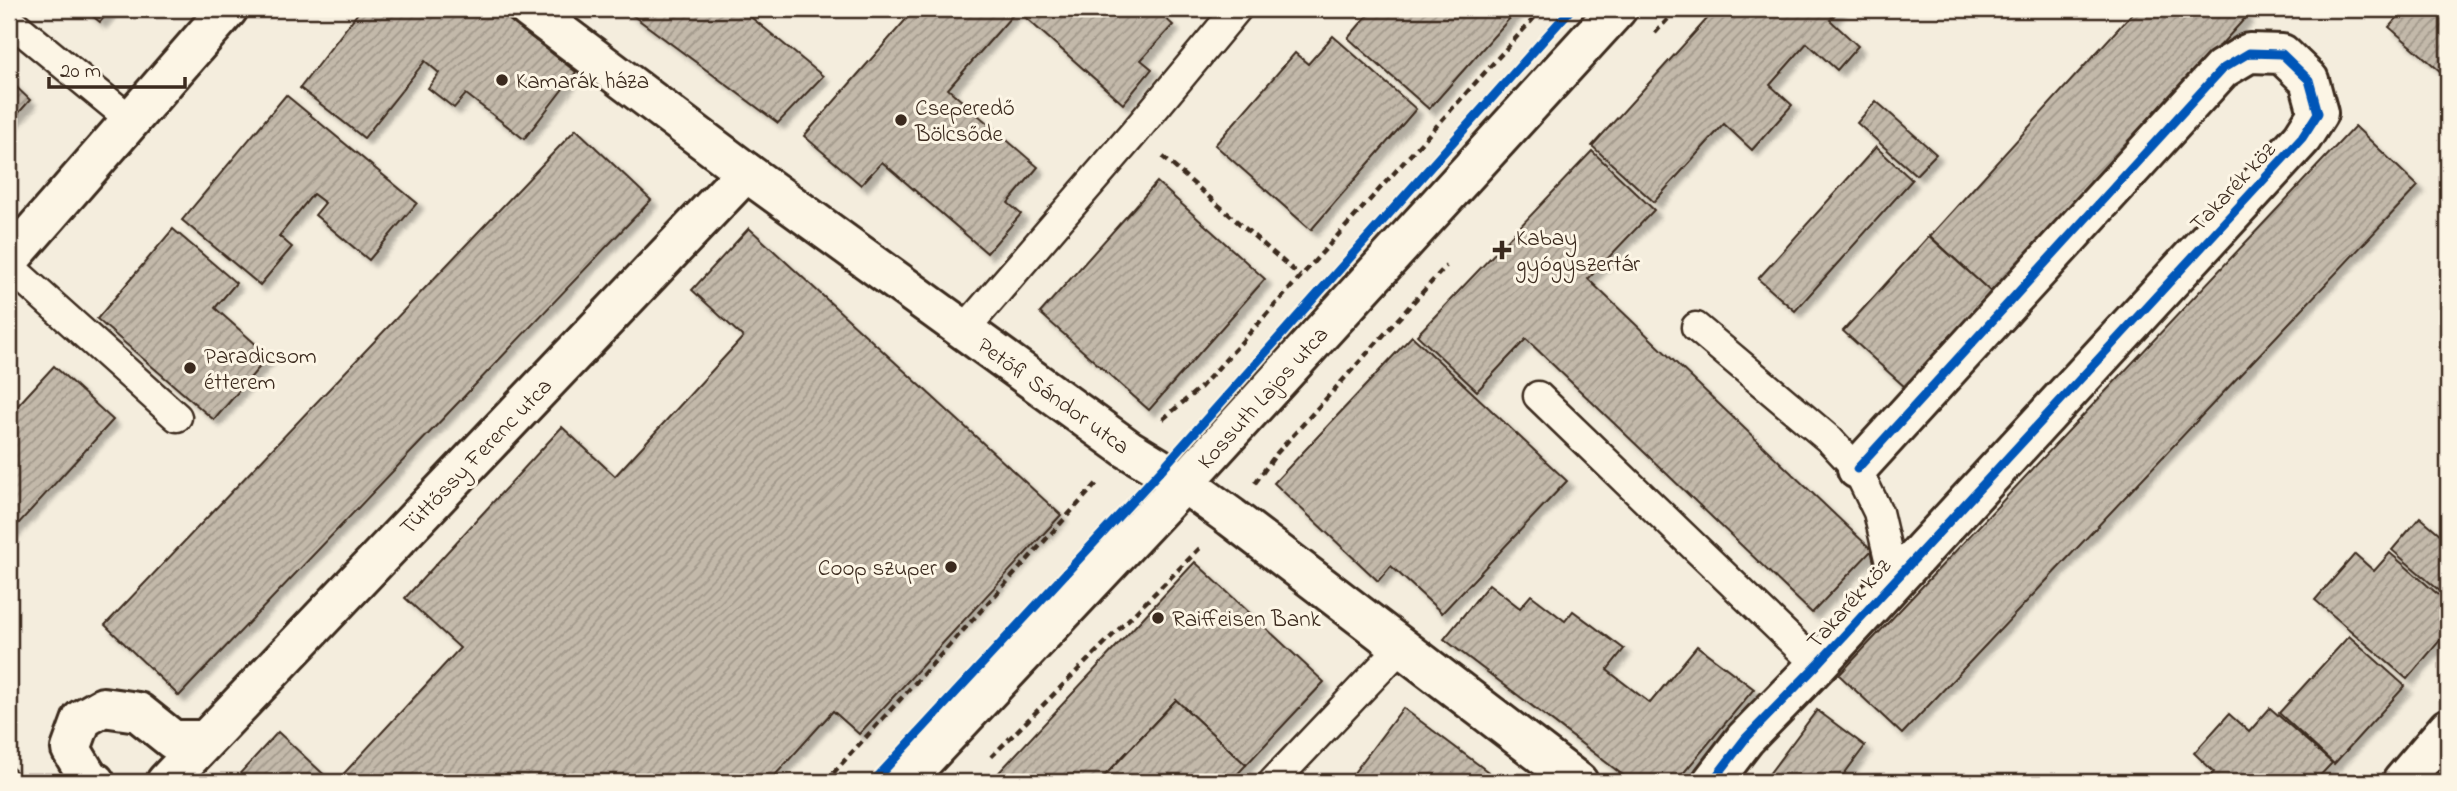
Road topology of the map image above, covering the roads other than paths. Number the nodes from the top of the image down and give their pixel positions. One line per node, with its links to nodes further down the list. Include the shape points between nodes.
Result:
1 (228, 9): 6 (street)
2 (529, 9): 7 (street, Petőfi Sándor utca)
3 (1237, 9): 11 (lane)
4 (1617, 9): 15 (street, Kossuth Lajos utca)
5 (9, 20): 6 (lane)
6 (131, 120): 8 (street)
7 (746, 172): 11 (street, Petőfi Sándor utca); 20 (street, Tüttőssy Ferenc utca)
8 (9, 260)
9 (9, 266): 13 (lane)
10 (1696, 327): 14 (lane, via 1830,440)
11 (964, 330): 15 (street, Petőfi Sándor utca, via 1128,449)
12 (1538, 396): 18 (lane)
13 (177, 417)
14 (1857, 469): 16 (lane, via 1878,512); 16 (street, Takarék köz, via 2222,69 2249,52 2282,54 2309,80 2318,113 2302,138)
15 (1184, 483): 17 (street, Petőfi Sándor utca); 23 (street, Kossuth Lajos utca)
16 (1894, 580): 18 (street, Takarék köz)
17 (1400, 648): 24 (lane); 25 (street, Petőfi Sándor utca)
18 (1817, 665): 26 (street, Takarék köz, via 1745,739)
19 (2448, 727): 27 (street)
20 (204, 740): 21 (street, via 173,740 138,712 103,707 82,719 71,749); 22 (street, Tüttőssy Ferenc utca)
21 (95, 782)
22 (166, 782)
23 (903, 782)
24 (1273, 782)
25 (1578, 782)
26 (1712, 782)
27 (2403, 782)

